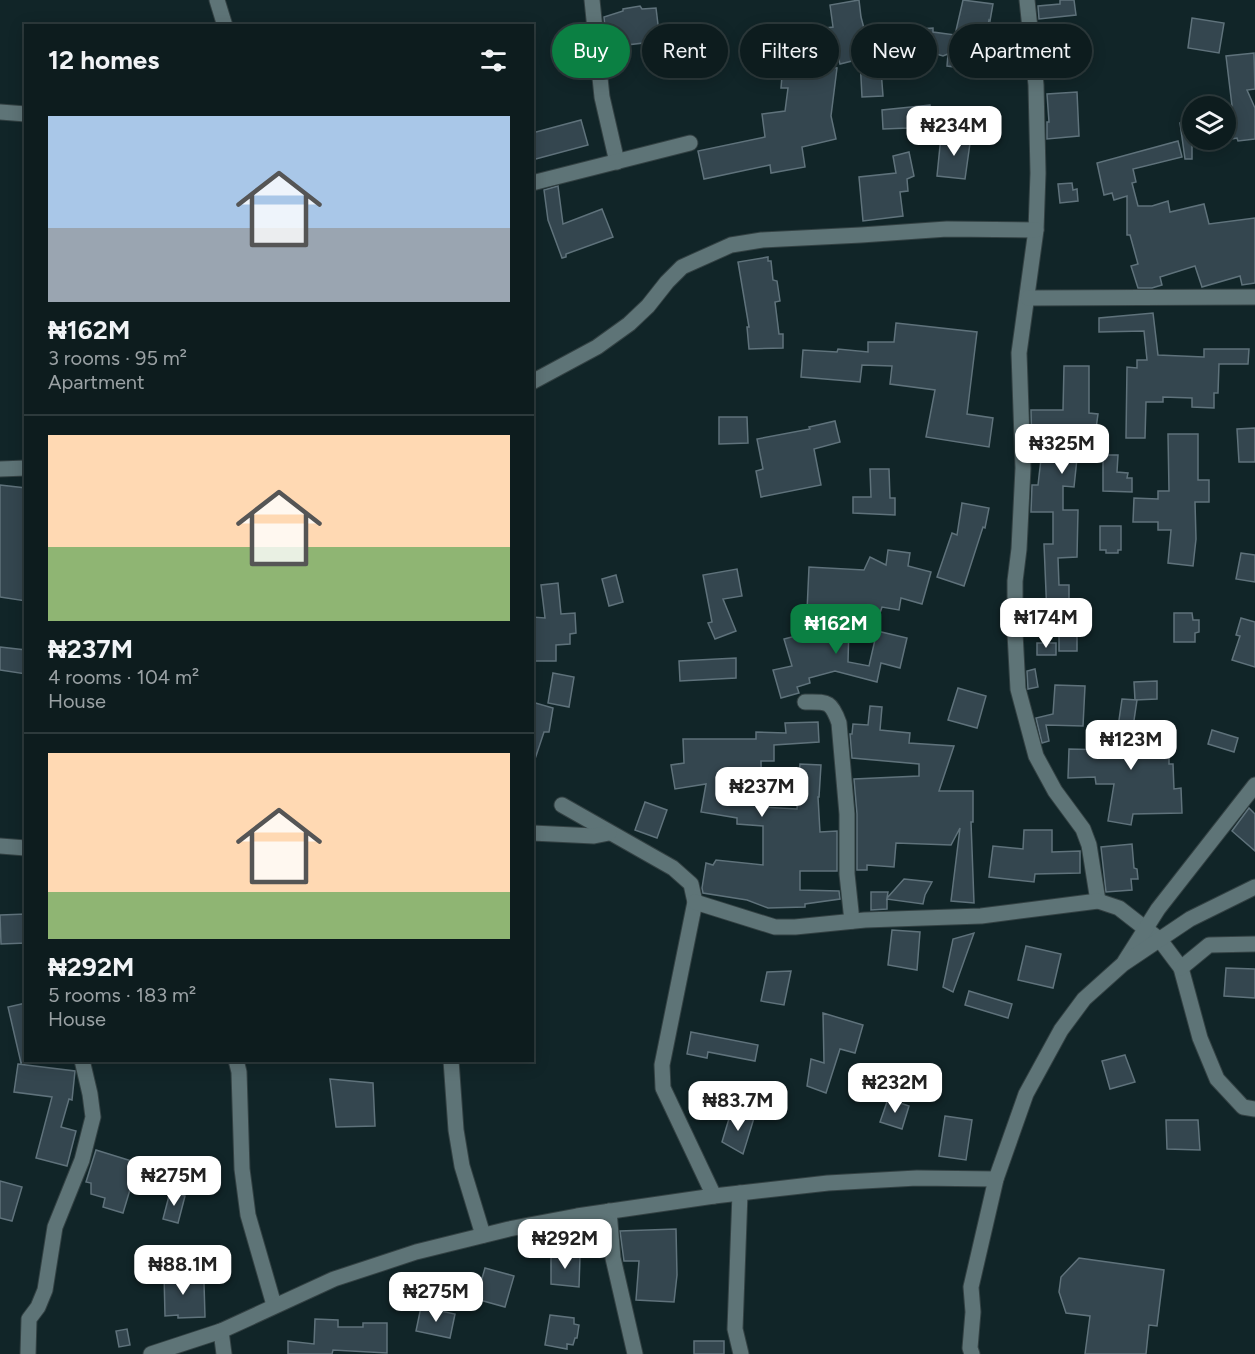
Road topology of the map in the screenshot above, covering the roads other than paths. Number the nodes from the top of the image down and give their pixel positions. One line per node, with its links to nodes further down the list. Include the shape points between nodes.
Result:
1 (218, 0): 4 (street)
2 (592, 0): 8 (street, via 602,97)
3 (1027, 0): 10 (street, via 1038,120)
4 (224, 24)
5 (0, 112): 6 (street)
6 (24, 114)
7 (690, 142): 8 (street)
8 (617, 162): 9 (street)
9 (534, 183)
10 (1036, 230): 12 (street); 13 (street, via 947,229 731,245 682,267 629,324 597,347)
11 (1255, 297): 12 (street)
12 (1028, 298): 24 (street, via 1019,353 1023,468 1015,612 1018,689 1035,756 1083,829)
13 (534, 381)
14 (24, 468): 15 (street)
15 (0, 469)
16 (805, 702): 26 (street, via 824,702 834,709 839,723)
17 (1255, 785): 27 (street)
18 (562, 805): 20 (street)
19 (534, 833): 20 (street)
20 (609, 833): 25 (street, via 673,868 691,884)
21 (0, 846): 22 (street)
22 (24, 848)
23 (1255, 887): 28 (street, via 1190,919)
24 (1098, 901): 26 (street, via 981,916); 27 (street, via 1119,908)
25 (695, 902): 26 (street, via 775,927); 38 (street, via 662,1065 663,1088)
26 (852, 921)
27 (1144, 928): 28 (street); 30 (street)
28 (1160, 940): 30 (street); 31 (street)
29 (1255, 944): 31 (street, via 1209,945)
30 (1123, 964): 36 (street, via 1084,999 1061,1030 1026,1094)
31 (1182, 968): 35 (street, via 1200,1038 1217,1079 1243,1107)
32 (82, 1062): 43 (street, via 93,1117 82,1160 55,1227 45,1290 29,1319)
33 (236, 1062): 41 (street, via 248,1215)
34 (451, 1062): 40 (street, via 462,1166)
35 (1255, 1109)
36 (996, 1179): 37 (street, via 917,1178); 48 (street, via 971,1287)
37 (740, 1193): 38 (street); 47 (street, via 735,1329)
38 (714, 1196): 39 (street)
39 (609, 1211): 40 (street); 46 (street, via 613,1258)
40 (483, 1235): 41 (street, via 344,1276)
41 (274, 1305): 42 (street)
42 (221, 1331): 44 (street); 45 (street)
43 (28, 1354)
44 (151, 1354)
45 (224, 1354)
46 (635, 1354)
47 (741, 1354)
48 (972, 1354)

